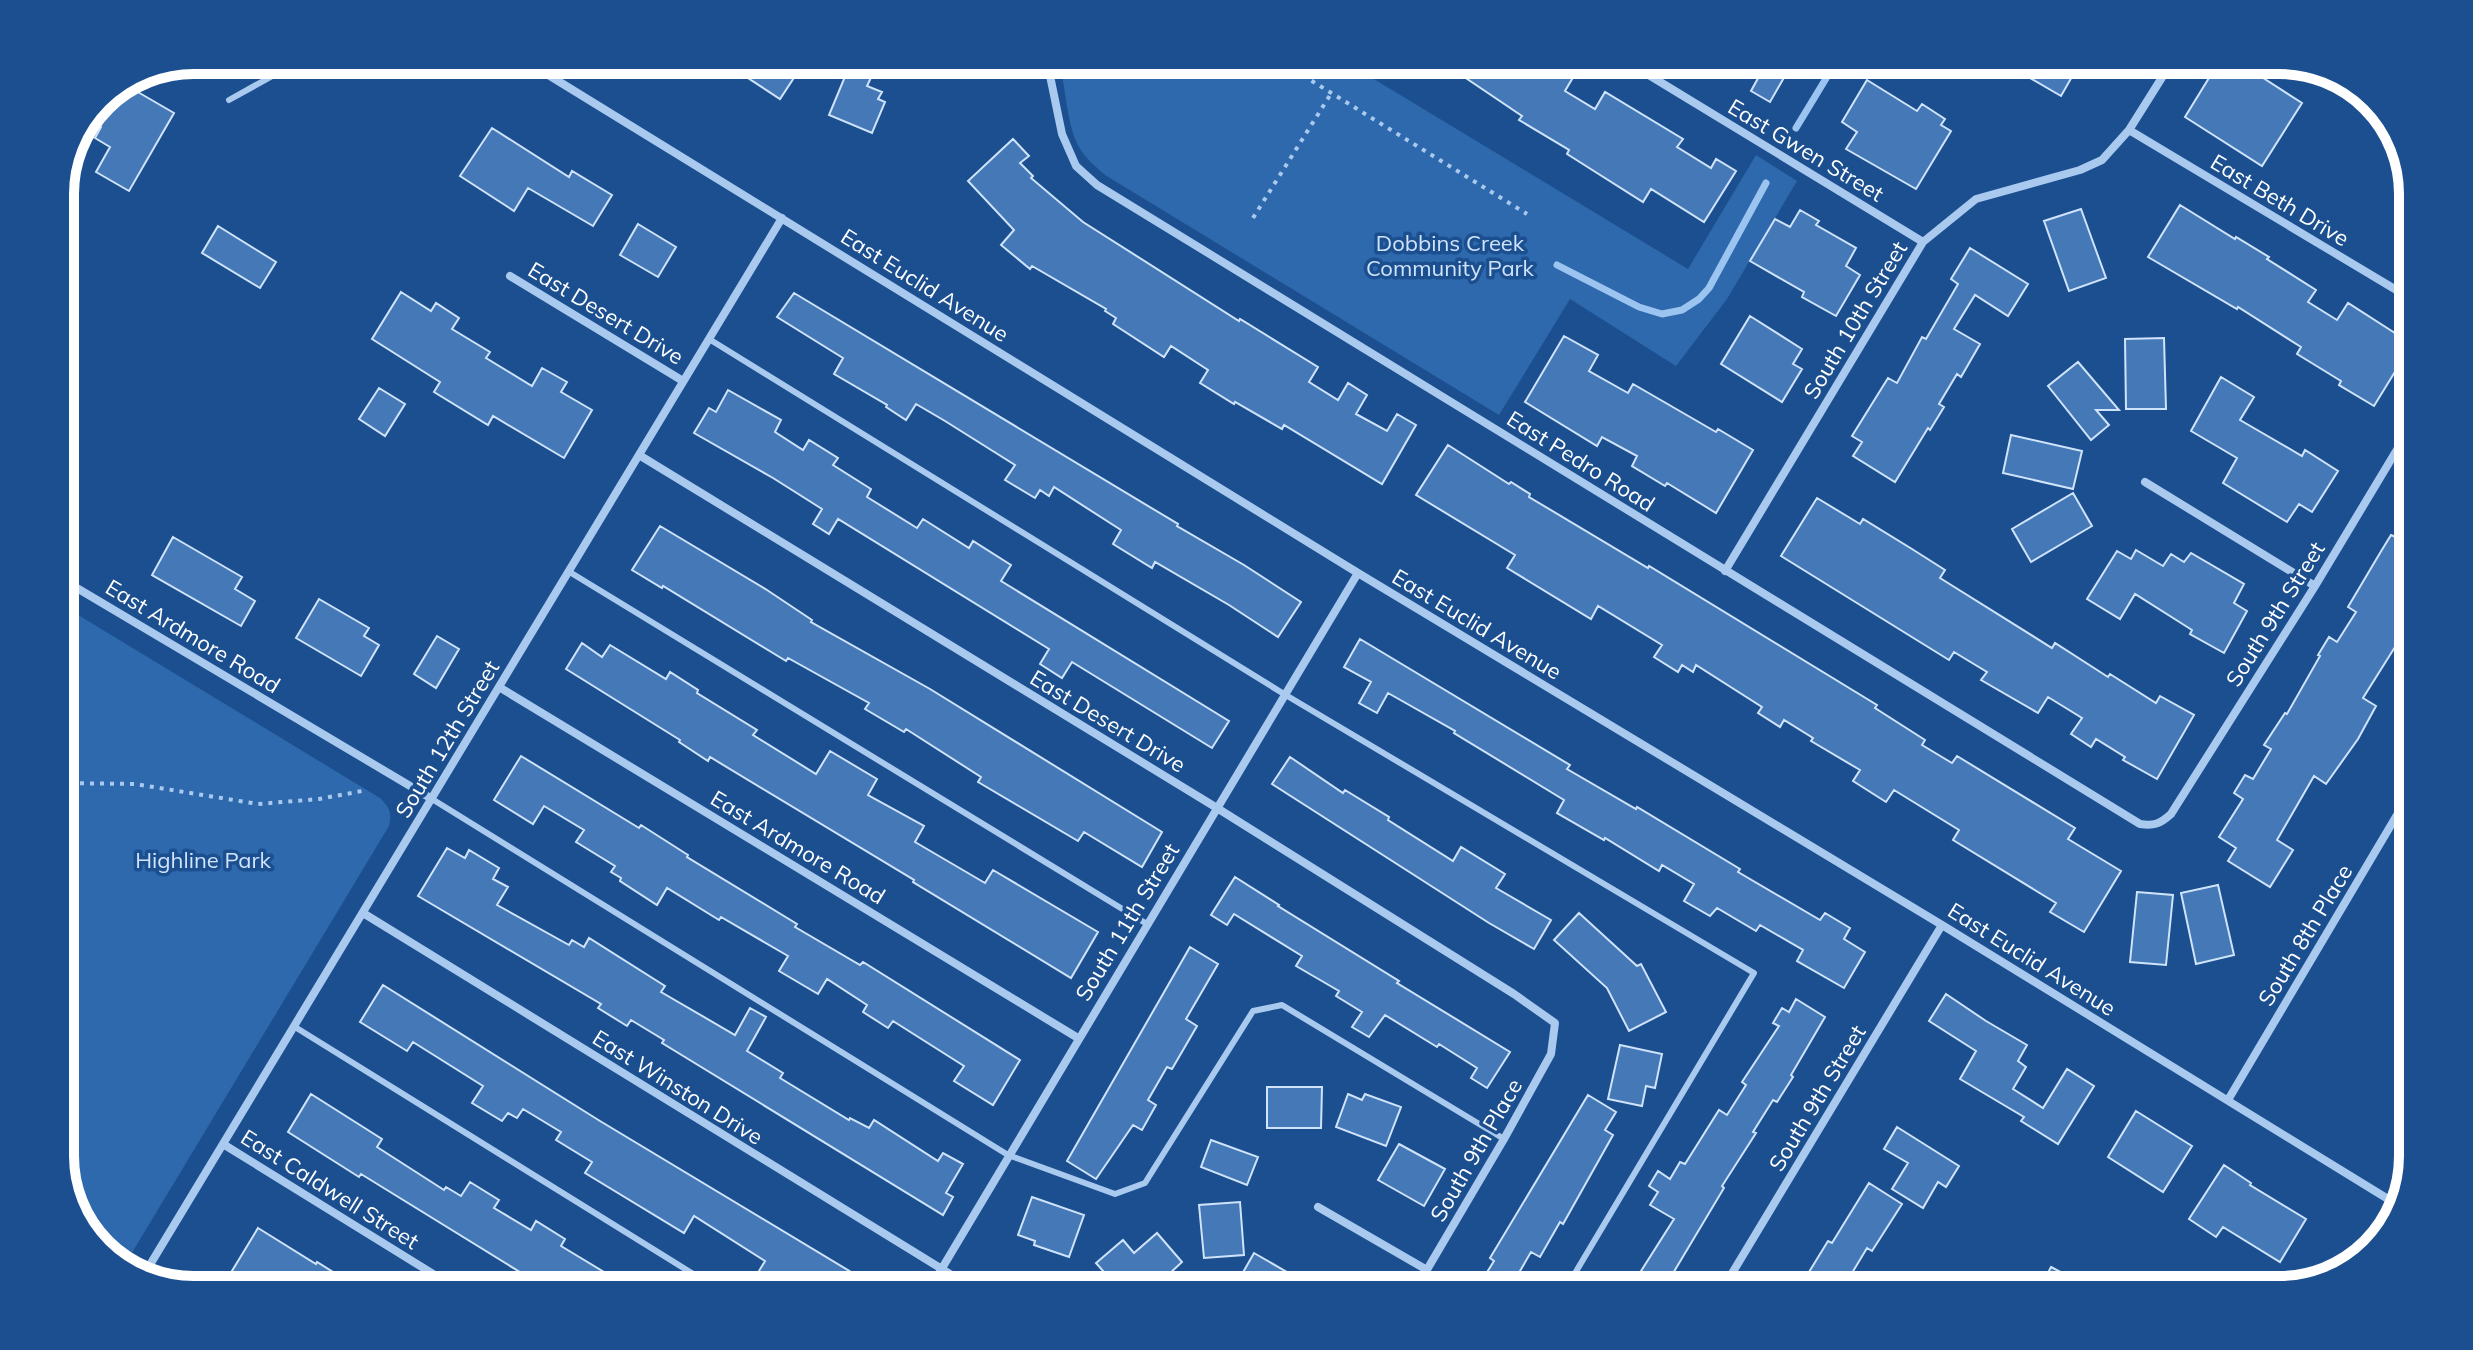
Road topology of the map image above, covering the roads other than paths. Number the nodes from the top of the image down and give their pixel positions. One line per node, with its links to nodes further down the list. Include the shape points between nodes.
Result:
1 (276, 74): 6 (lane)
2 (547, 74): 8 (street, East Euclid Avenue)
3 (1050, 74): 18 (street, East Pedro Road, via 1062,134 1076,166 1097,185)
4 (1647, 74): 9 (street, East Gwen Street)
5 (2164, 74): 7 (street, South 10th Street)
6 (229, 100)
7 (2129, 130): 9 (street, South 10th Street, via 2102,160 1976,199); 11 (street, East Beth Drive)
8 (782, 218): 12 (street, South 12th Street); 19 (street, East Euclid Avenue)
9 (1923, 242): 18 (street, South 10th Street)
10 (510, 276): 13 (street, East Desert Drive)
11 (2399, 292)
12 (709, 339): 13 (street, South 12th Street); 23 (lane)
13 (683, 381): 15 (street, South 12th Street)
14 (2399, 446): 21 (street, South 9th Street)
15 (639, 455): 17 (street, South 12th Street); 25 (street, East Desert Drive)
16 (2145, 482): 21 (street)
17 (568, 571): 22 (street, South 12th Street); 29 (lane)
18 (1725, 571): 27 (street, East Pedro Road, via 2140,824)
19 (1358, 573): 23 (street, South 11th Street); 30 (street, East Euclid Avenue)
20 (74, 586): 24 (street, East Ardmore Road)
21 (2315, 586): 27 (street, South 9th Street)
22 (499, 687): 24 (street, South 12th Street); 33 (street, East Ardmore Road)
23 (1284, 694): 25 (street, South 11th Street); 49 (lane, via 1754,973)
24 (432, 799): 28 (street, South 12th Street); 37 (lane)
25 (1217, 808): 29 (street, South 11th Street); 31 (street, East Desert Drive)
26 (2399, 812): 34 (street, South 8th Place)
27 (2163, 821)
28 (363, 913): 32 (street, South 12th Street); 41 (street, East Winston Drive)
29 (1147, 924): 33 (street, South 11th Street)
30 (1942, 925): 34 (street, East Euclid Avenue); 50 (street, South 9th Street)
31 (1555, 1023): 35 (street, South 9th Place, via 1551,1054)
32 (295, 1027): 36 (street, South 12th Street); 45 (lane)
33 (1078, 1038): 37 (street, South 11th Street)
34 (2228, 1100): 38 (street, East Euclid Avenue)
35 (1504, 1139): 37 (lane, via 1282,1005 1253,1011 1145,1183 1115,1194); 42 (street, South 9th Place)
36 (223, 1144): 40 (street, South 12th Street); 44 (street, East Caldwell Street)
37 (1008, 1155): 41 (street, South 11th Street)
38 (2390, 1200)
39 (1318, 1207): 42 (street)
40 (150, 1265): 43 (lane)
41 (941, 1270): 46 (street, South 11th Street); 47 (street, East Winston Drive)
42 (1427, 1270): 48 (street, South 9th Place)
43 (160, 1271)
44 (436, 1276)
45 (696, 1276)
46 (937, 1276)
47 (952, 1276)
48 (1423, 1276)
49 (1573, 1276)
50 (1730, 1276)

